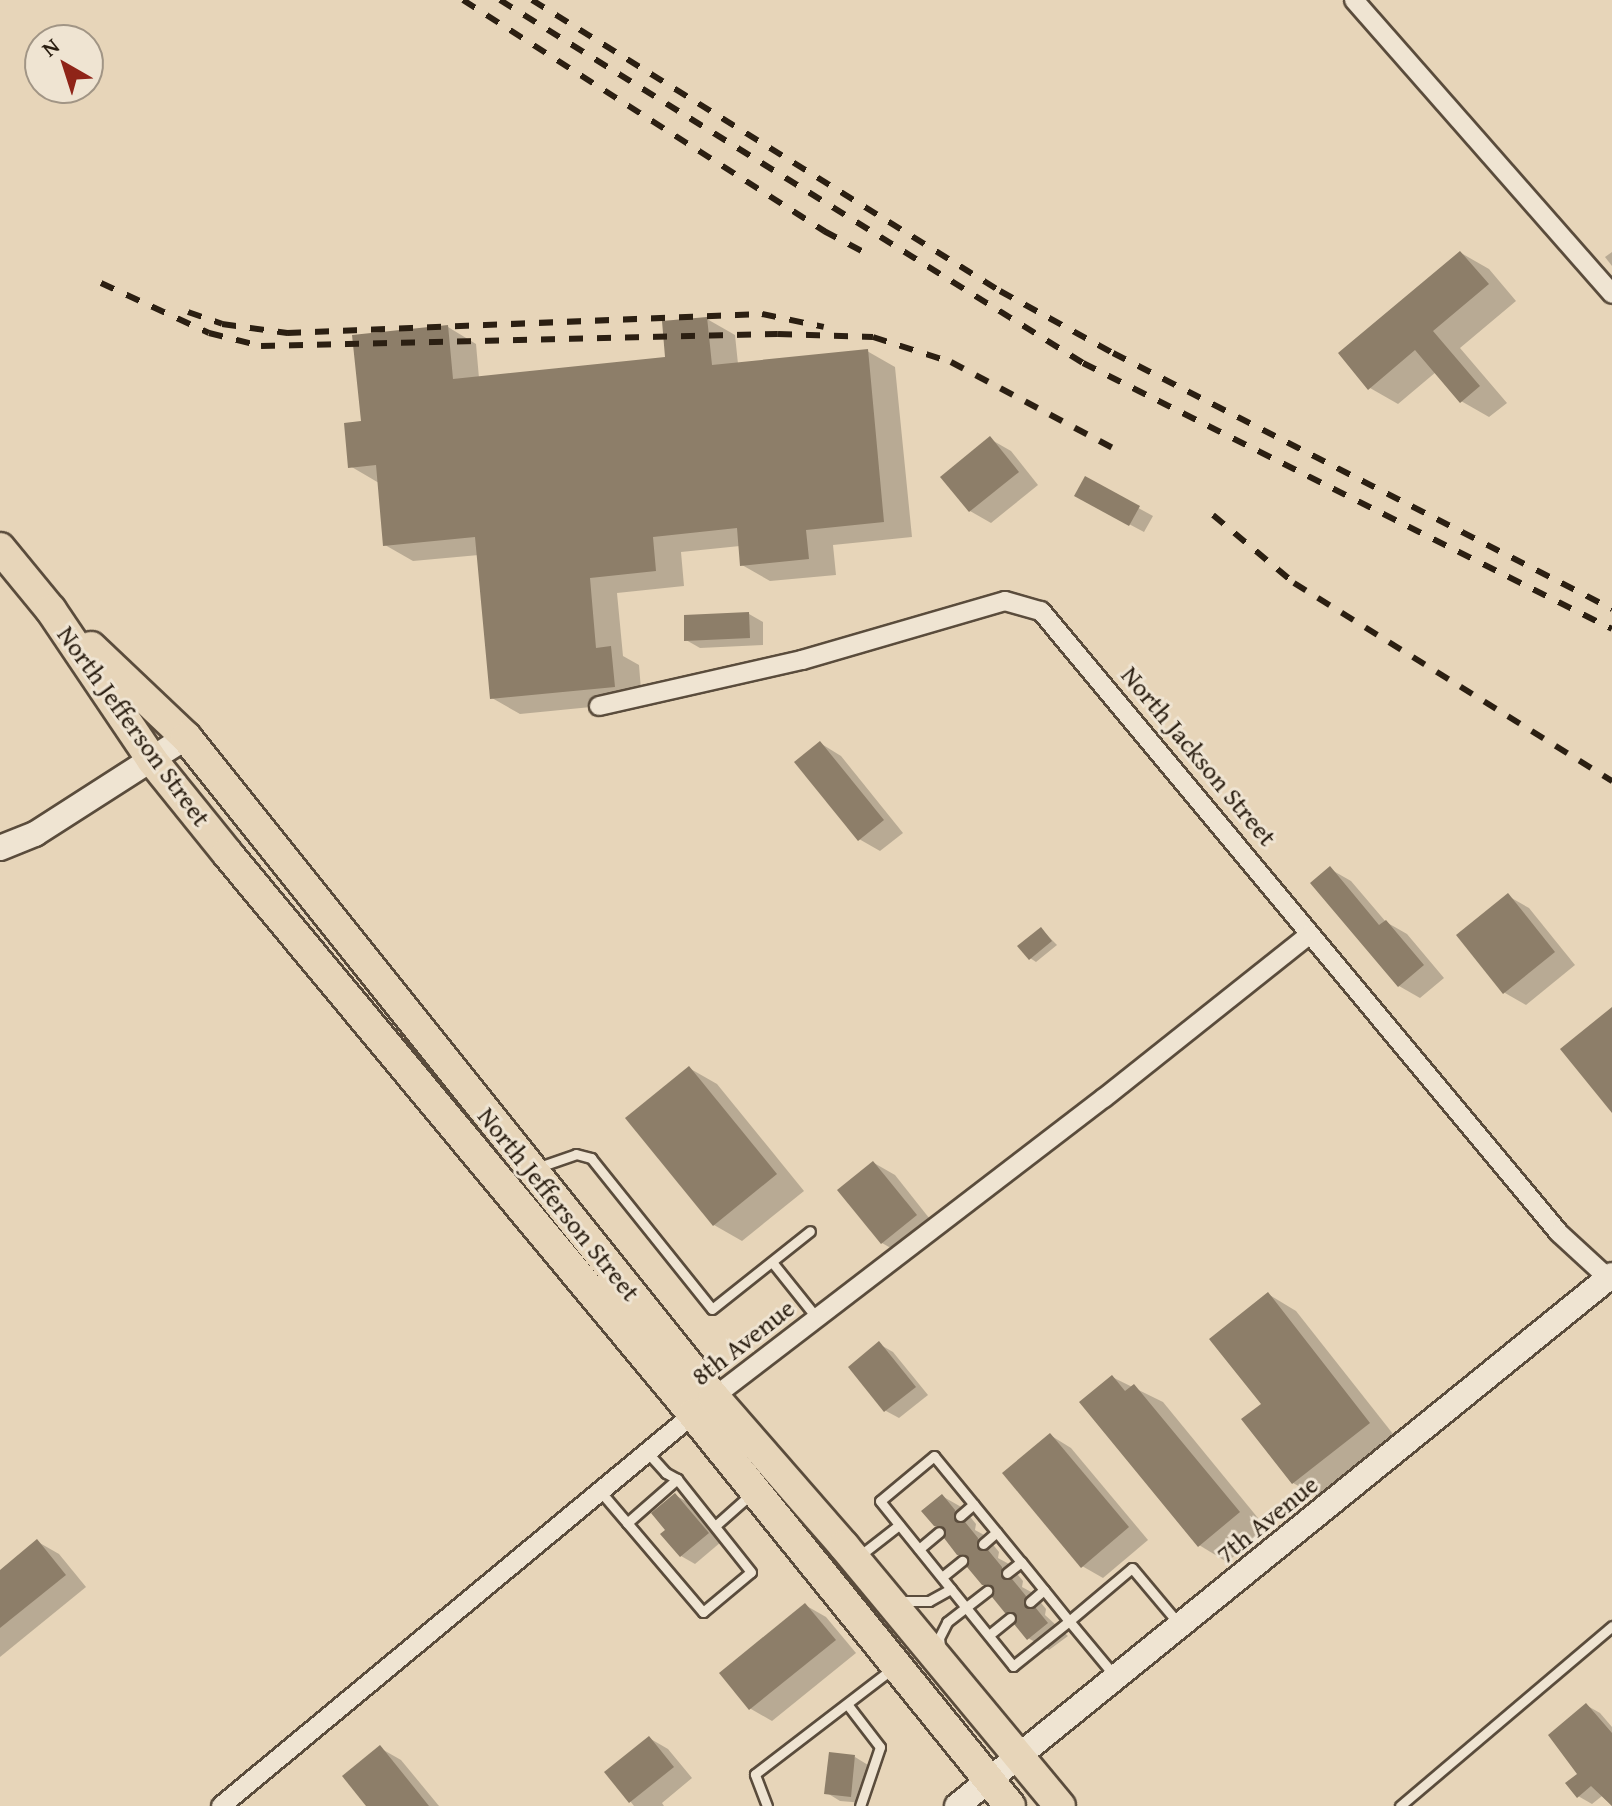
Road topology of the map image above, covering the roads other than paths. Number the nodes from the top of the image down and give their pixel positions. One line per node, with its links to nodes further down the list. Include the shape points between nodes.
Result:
1 (1354, 0): 2 (street)
2 (1612, 294)
3 (0, 548): 4 (main road, North Jefferson Street)
4 (51, 610): 6 (main road, North Jefferson Street); 7 (main road, North Jefferson Street)
5 (599, 706): 9 (street, North Jackson Street, via 802,660 1005,601 1041,611)
6 (186, 737): 7 (street); 10 (main road, North Jefferson Street)
7 (152, 760): 8 (street, via 35,834); 15 (main road, North Jefferson Street)
8 (0, 848)
9 (1309, 935): 13 (street, North Jackson Street, via 1559,1233); 14 (street, 8th Avenue)
10 (532, 1169): 12 (lane, via 576,1154 591,1158 712,1309); 15 (main road, North Jefferson Street)
11 (810, 1231): 12 (lane)
12 (772, 1262): 14 (lane)
13 (1611, 1278): 42 (street, 7th Avenue)
14 (816, 1317): 15 (street, 8th Avenue)
15 (703, 1406): 16 (street, 8th Avenue); 19 (main road, North Jefferson Street); 29 (main road, North Jefferson Street)
16 (647, 1452): 17 (lane); 18 (street, 8th Avenue)
17 (677, 1479): 22 (lane); 24 (lane)
18 (600, 1491): 22 (lane); 51 (street, 8th Avenue)
19 (755, 1491): 24 (lane); 46 (main road, North Jefferson Street)
20 (974, 1504): 21 (lane); 23 (lane, via 934,1456 880,1501); 26 (lane)
21 (960, 1516)
22 (627, 1523): 24 (lane, via 703,1612 751,1572)
23 (899, 1525): 28 (lane); 29 (lane)
24 (715, 1526)
25 (939, 1532): 28 (lane)
26 (997, 1532): 27 (lane); 31 (lane)
27 (983, 1544)
28 (919, 1549): 33 (lane)
29 (856, 1559): 37 (main road, North Jefferson Street)
30 (962, 1561): 33 (lane)
31 (1021, 1562): 32 (lane); 35 (lane)
32 (1007, 1573)
33 (942, 1577): 34 (lane)
34 (951, 1589): 37 (lane, via 929,1601 907,1603); 39 (lane)
35 (1044, 1590): 38 (lane); 41 (lane)
36 (987, 1591): 39 (lane)
37 (886, 1595): 45 (main road, North Jefferson Street)
38 (1030, 1602)
39 (965, 1607): 44 (lane); 45 (lane, via 947,1622 939,1638)
40 (1010, 1618): 44 (lane)
41 (1069, 1621): 42 (lane, via 1132,1568); 44 (lane, via 1013,1666); 47 (lane)
42 (1180, 1625): 47 (street, 7th Avenue)
43 (1612, 1626): 57 (lane)
44 (989, 1635)
45 (944, 1665): 49 (main road, North Jefferson Street)
46 (895, 1666): 48 (lane); 50 (main road, North Jefferson Street)
47 (1116, 1678): 49 (street, 7th Avenue)
48 (847, 1704): 52 (lane, via 755,1774); 53 (lane, via 880,1747)
49 (1019, 1756): 50 (street, 7th Avenue); 56 (main road, North Jefferson Street)
50 (987, 1779): 54 (street, 7th Avenue); 55 (main road, North Jefferson Street)
51 (221, 1806)
52 (767, 1806)
53 (860, 1806)
54 (957, 1806)
55 (1010, 1806)
56 (1060, 1806)
57 (1400, 1806)

